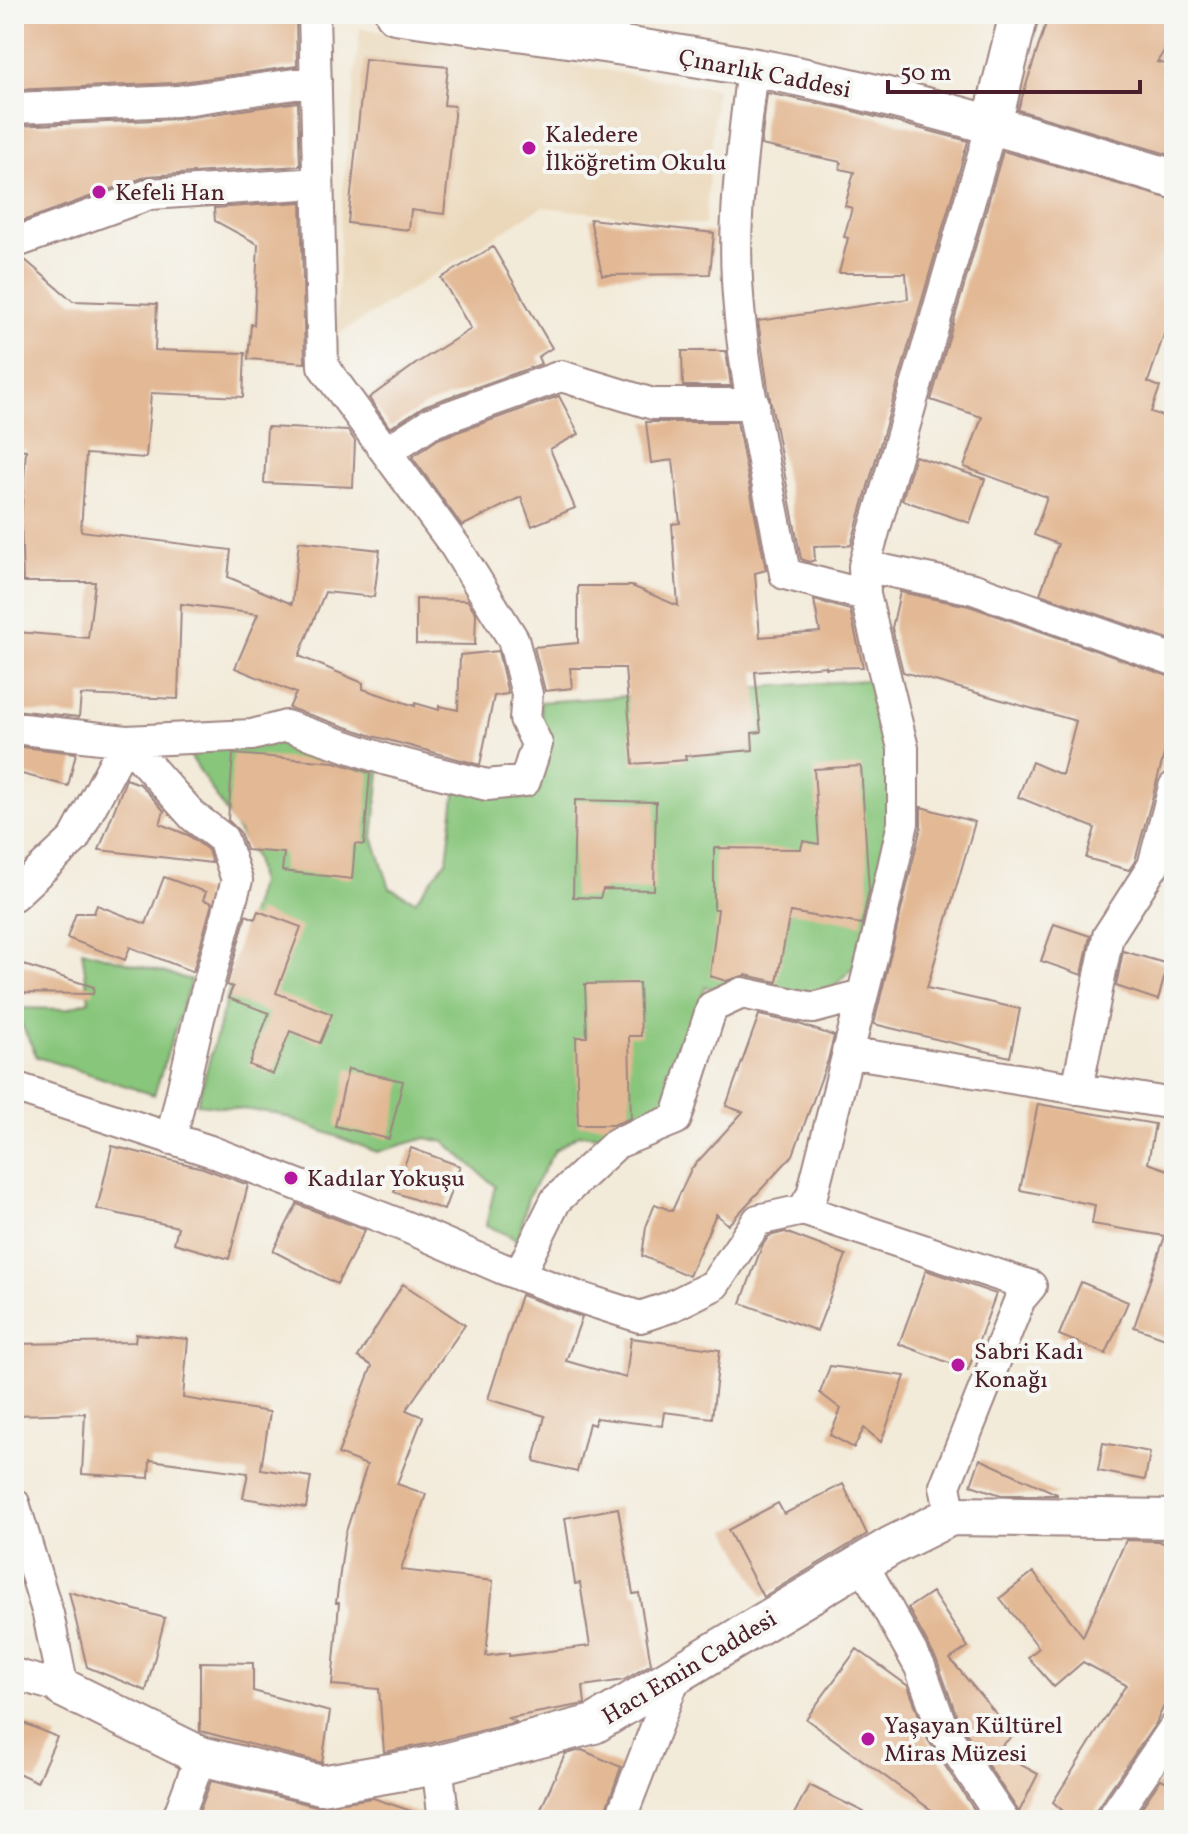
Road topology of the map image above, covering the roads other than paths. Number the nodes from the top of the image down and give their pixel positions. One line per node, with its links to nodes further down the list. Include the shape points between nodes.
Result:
1 (314, 14): 6 (street)
2 (395, 14): 4 (street, Çınarlık Caddesi)
3 (1019, 14): 8 (street)
4 (566, 27): 5 (street, Çınarlık Caddesi)
5 (752, 68): 8 (street, Çınarlık Caddesi); 12 (street, via 736,203 737,281)
6 (316, 81): 7 (street, via 177,101); 10 (street)
7 (14, 108)
8 (992, 124): 9 (street, Çınarlık Caddesi); 14 (street)
9 (1174, 179)
10 (318, 183): 11 (street, via 150,194); 13 (street, via 323,366)
11 (14, 243)
12 (754, 404): 13 (street, via 653,404 561,376 430,423); 14 (street, via 785,574)
13 (386, 452): 17 (street, via 455,546 513,639 527,694 525,719 537,744 525,781 487,785 387,760 286,726 252,735)
14 (865, 580): 15 (street, via 974,589); 20 (street, via 903,748 903,808)
15 (1174, 660)
16 (14, 728): 17 (street)
17 (126, 741): 19 (street, via 74,839); 25 (street, via 193,816 223,839 237,880)
18 (1174, 787): 22 (street, via 1153,866 1108,936)
19 (14, 895)
20 (862, 995): 21 (street); 27 (street, via 813,1008 742,993 712,1007 676,1119 617,1143 556,1200)
21 (847, 1052): 22 (street); 26 (street, via 812,1195)
22 (1077, 1089): 24 (street)
23 (15, 1091): 25 (street)
24 (1174, 1104)
25 (171, 1139): 27 (street)
26 (803, 1210): 27 (street, via 758,1220 714,1285 640,1317); 29 (street, via 1031,1286 1020,1299 945,1486)
27 (519, 1275)
28 (14, 1503): 34 (street, via 48,1614)
29 (951, 1516): 30 (street, Hacı Emin Caddesi); 31 (street, Hacı Emin Caddesi)
30 (1174, 1519)
31 (862, 1563): 33 (street, Hacı Emin Caddesi); 41 (street, via 920,1667 943,1730)
32 (14, 1674): 34 (street)
33 (676, 1675): 37 (street, Hacı Emin Caddesi, via 594,1724); 40 (street)
34 (63, 1688): 36 (street, Hacı Emin Caddesi)
35 (1174, 1728): 42 (street)
36 (201, 1756): 37 (street, Hacı Emin Caddesi, via 321,1785); 38 (street)
37 (437, 1765): 39 (street)
38 (177, 1820)
39 (444, 1820)
40 (620, 1820)
41 (1003, 1820)
42 (1111, 1820)

